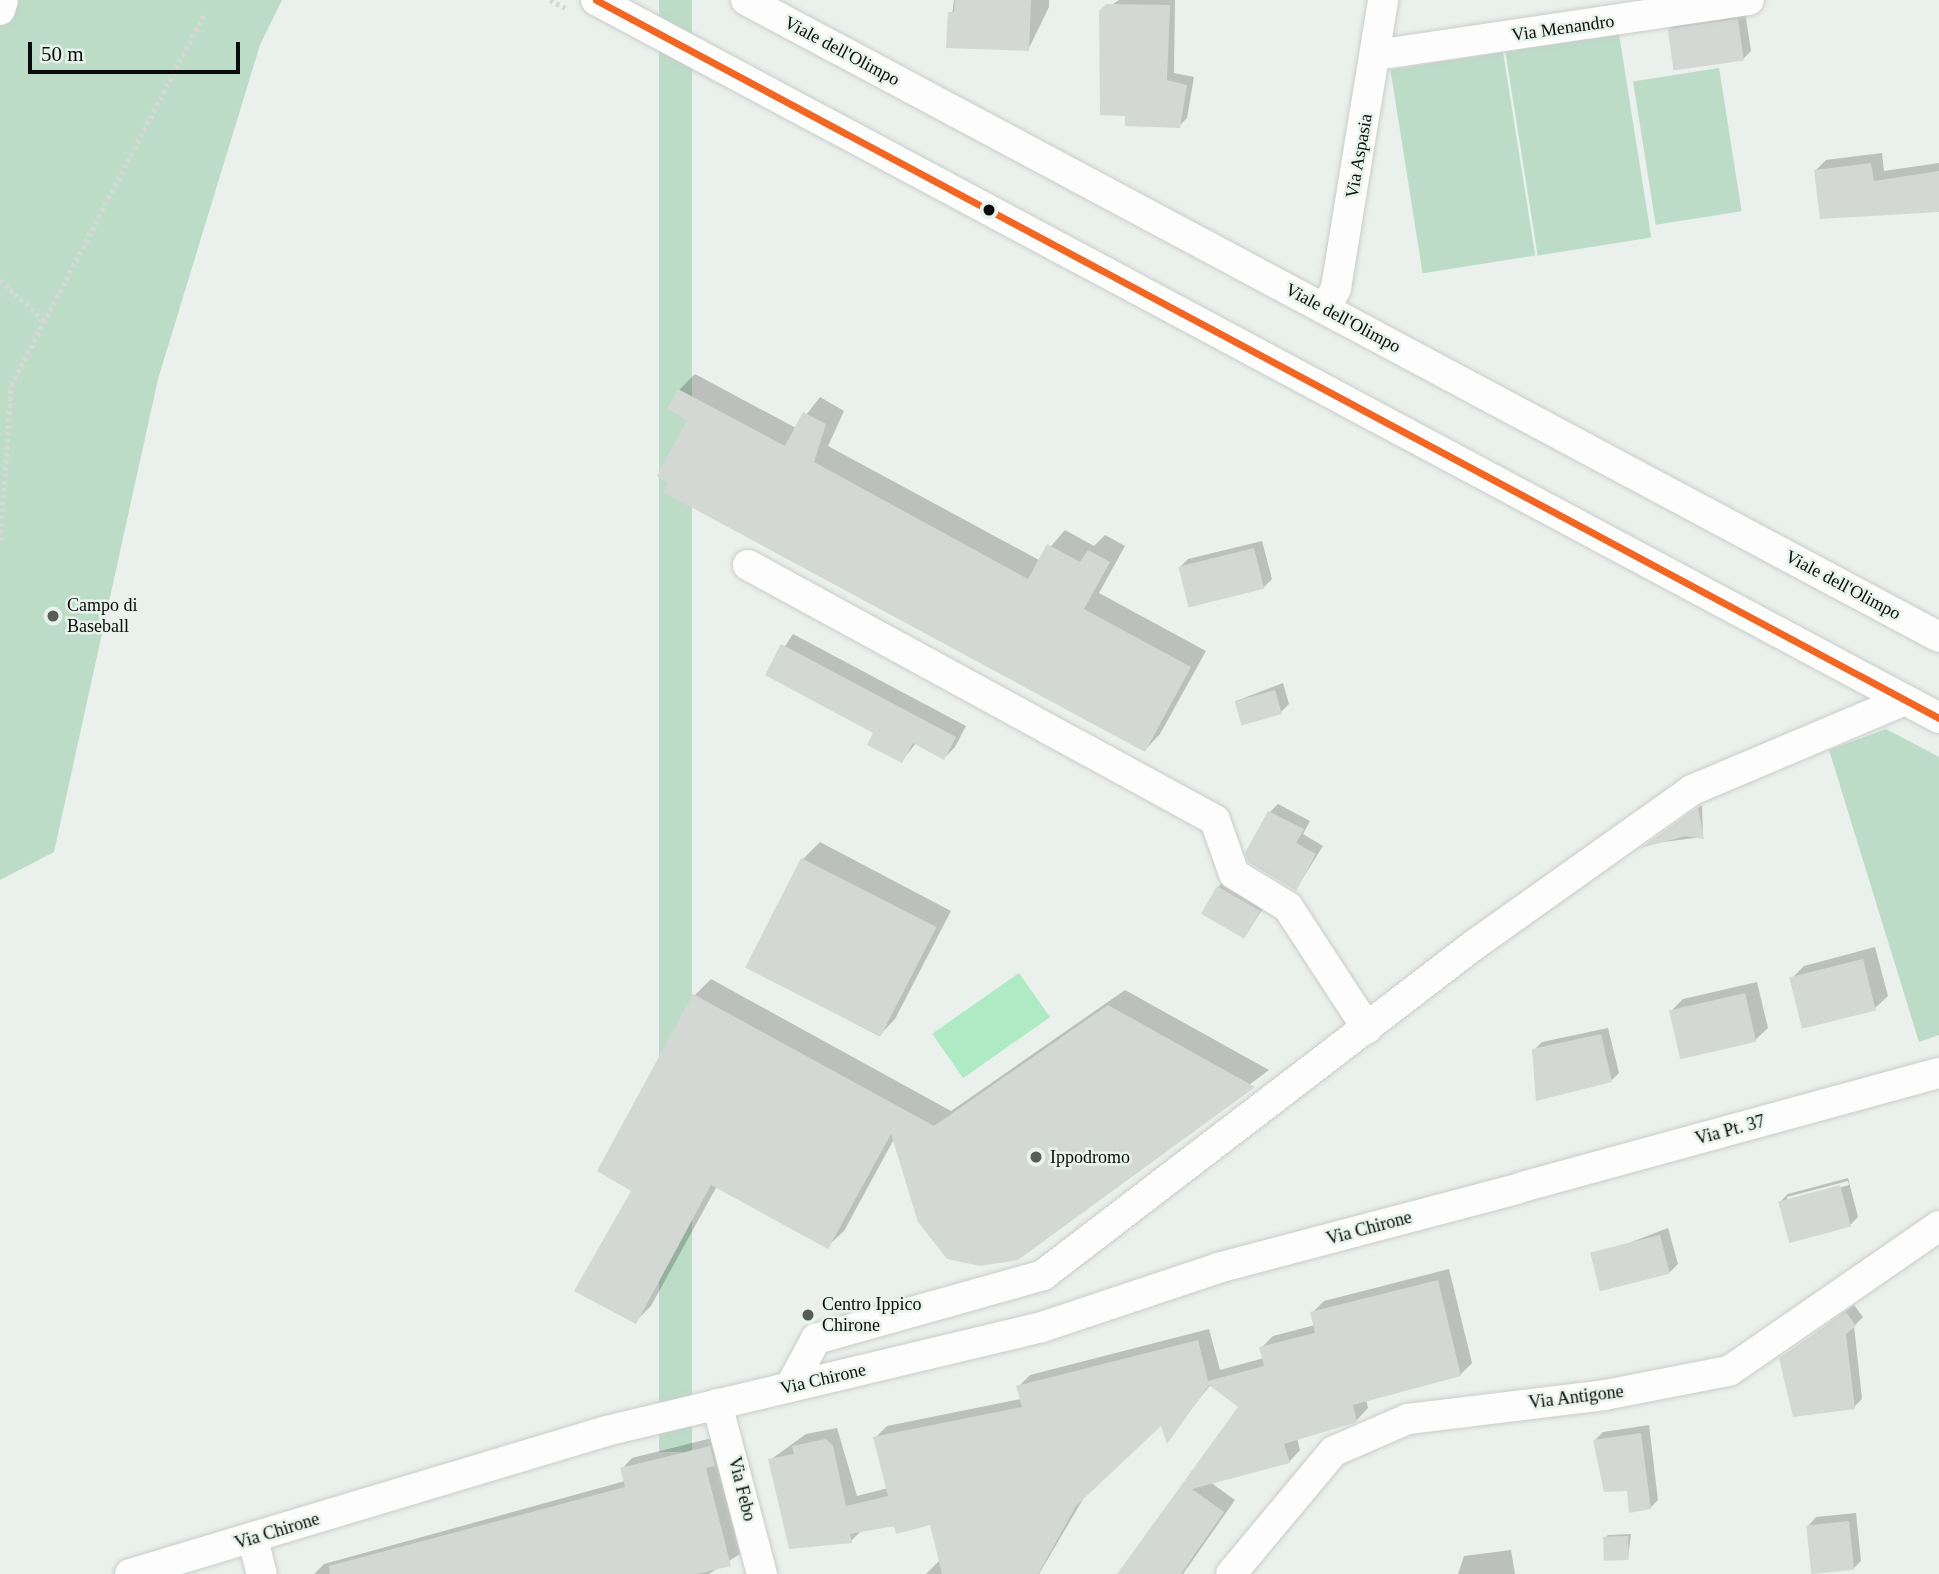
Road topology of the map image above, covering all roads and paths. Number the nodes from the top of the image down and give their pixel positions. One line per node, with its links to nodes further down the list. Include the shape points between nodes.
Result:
1 (596, 0): 15 (street)
2 (746, 0): 10 (street, Viale dell'Olimpo)
3 (1383, 0): 8 (street, Via Aspasia)
4 (1749, 0): 8 (street, Via Menandro)
5 (2, 1): 6 (street)
6 (0, 10)
7 (205, 12): 11 (path)
8 (1376, 55): 10 (street, Via Aspasia, via 1336,288)
9 (0, 280): 11 (path)
10 (1325, 309): 14 (street, Viale dell'Olimpo)
11 (44, 321): 12 (path, via 11,385)
12 (0, 540)
13 (748, 565): 17 (street, via 1215,820 1234,874 1288,907)
14 (1939, 637)
15 (1905, 700): 16 (street); 17 (street, via 1692,790)
16 (1939, 718)
17 (1367, 1028): 21 (street, via 1043,1275 816,1339)
18 (1939, 1073): 19 (street, Via Pt. 37)
19 (1520, 1188): 21 (street, Via Chirone, via 1218,1268 1042,1327)
20 (1939, 1226): 27 (street, Via Antigone, via 1729,1371 1605,1395 1408,1419 1334,1451)
21 (790, 1387): 22 (street, Via Chirone)
22 (718, 1404): 23 (street, Via Chirone, via 606,1431); 26 (street, Via Febo)
23 (253, 1539): 24 (street, Via Chirone); 25 (street)
24 (130, 1574)
25 (262, 1574)
26 (762, 1574)
27 (1231, 1574)

